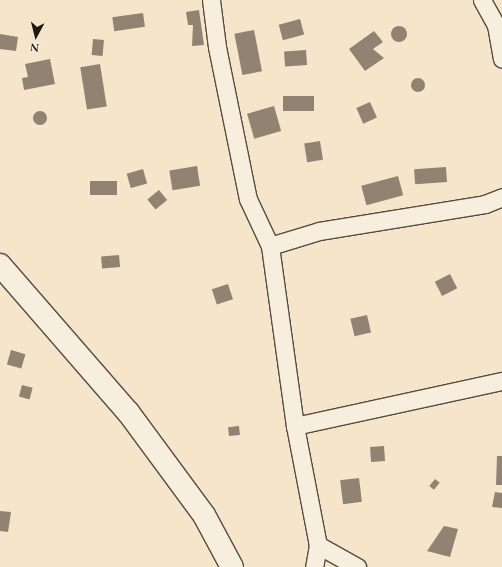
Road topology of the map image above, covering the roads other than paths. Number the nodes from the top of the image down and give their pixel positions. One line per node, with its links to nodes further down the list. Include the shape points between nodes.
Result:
1 (211, 0): 6 (street, via 217,47 248,200)
2 (485, 2): 3 (street)
3 (499, 29): 4 (street)
4 (502, 58)
5 (502, 197): 6 (street, via 485,204 319,231)
6 (270, 246): 9 (street)
7 (0, 265): 11 (street, via 128,412 204,515)
8 (502, 380): 9 (street)
9 (295, 426): 10 (street)
10 (318, 545): 12 (street); 13 (street)
11 (232, 567)
12 (314, 567)
13 (356, 567)

